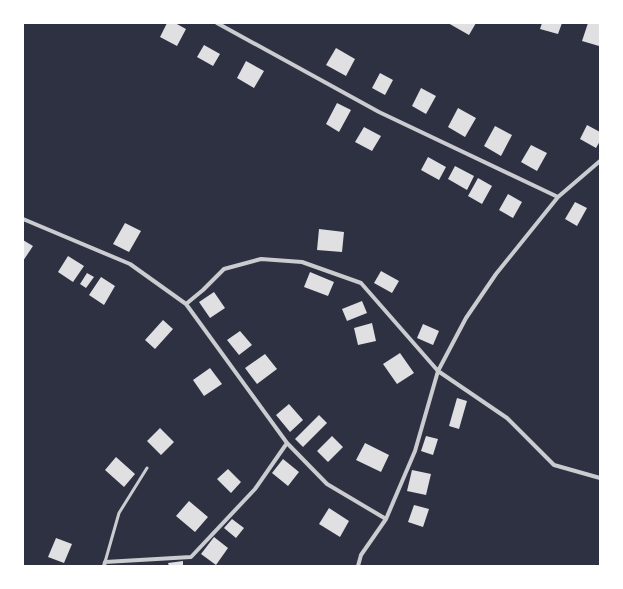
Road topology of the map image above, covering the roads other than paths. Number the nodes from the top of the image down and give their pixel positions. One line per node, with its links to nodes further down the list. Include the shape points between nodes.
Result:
1 (217, 23): 3 (street, via 379,112)
2 (600, 161): 3 (street)
3 (558, 197): 6 (street, via 496,274 466,318)
4 (23, 219): 5 (street, via 130,264)
5 (186, 304): 6 (street, via 224,269 261,259 302,262 361,284); 7 (street)
6 (438, 371): 9 (street, via 507,418 554,465); 10 (street, via 414,451)
7 (287, 443): 10 (street, via 327,484); 11 (street, via 255,489 191,556)
8 (147, 468): 11 (lane, via 119,513)
9 (600, 478)
10 (386, 519): 12 (street, via 361,555)
11 (104, 564)
12 (358, 566)

